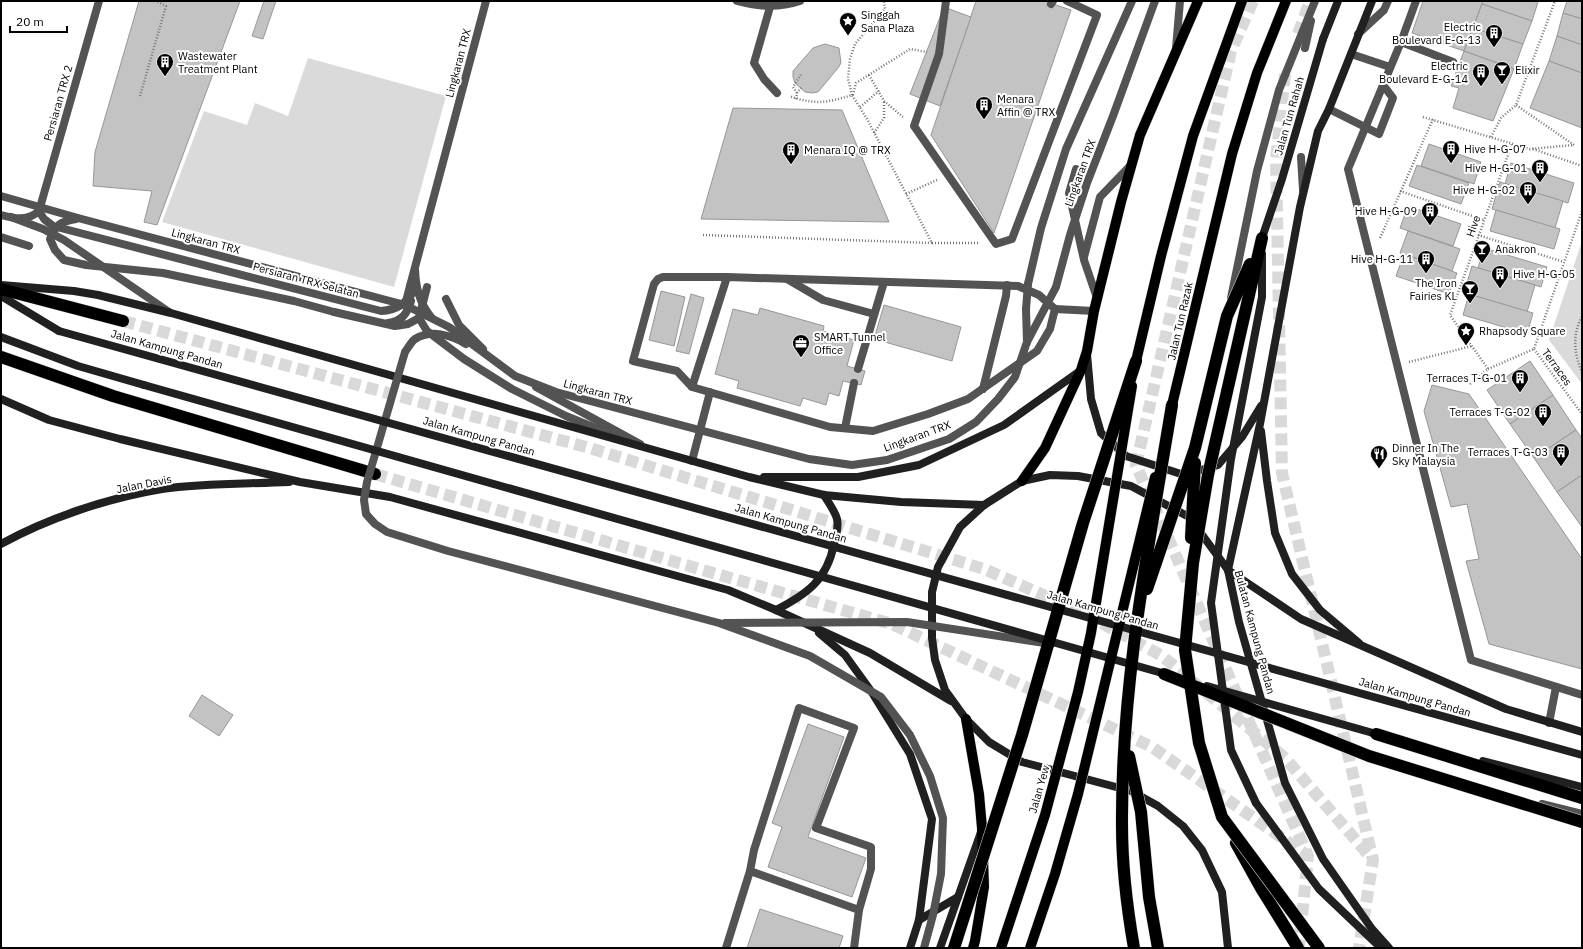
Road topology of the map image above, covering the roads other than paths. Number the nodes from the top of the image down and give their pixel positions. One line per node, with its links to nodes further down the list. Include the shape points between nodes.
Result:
1 (99, 1): 35 (street, Persiaran TRX 2)
2 (486, 1): 43 (street, Lingkaran TRX)
3 (737, 1): 18 (street, bridge)
4 (800, 1): 18 (street, bridge)
5 (946, 1): 6 (street, via 939,54 914,126 996,244 1012,239 1097,14)
6 (1067, 1)
7 (1132, 1): 65 (street, bridge, via 1066,149 1041,228 1028,284)
8 (1155, 1): 65 (street, Lingkaran TRX, bridge, via 1087,183 1056,287)
9 (1180, 1): 22 (street)
10 (1242, 1): 68 (main road, via 1193,136 1160,256)
11 (1286, 1): 78 (main road, Jalan Tun Razak, via 1257,73 1232,154)
12 (1315, 1): 21 (street); 59 (street, via 1279,90 1257,171)
13 (1338, 1): 40 (main road, Jalan Tun Rahah, bridge, via 1323,39)
14 (1372, 1): 19 (main road)
15 (1388, 1): 19 (street, via 1384,10)
16 (1416, 1): 20 (street)
17 (1196, 4): 22 (main road)
18 (770, 7): 27 (street, bridge, via 754,63 764,79)
19 (1358, 35): 23 (main road)
20 (1401, 42): 24 (street); 25 (street)
21 (1305, 48)
22 (1176, 52): 31 (main road, via 1140,135)
23 (1351, 54): 25 (street); 28 (main road)
24 (1453, 62)
25 (1390, 68): 26 (street)
26 (1383, 85): 29 (street); 29 (street, via 1392,98 1379,134)
27 (777, 92)
28 (1329, 109): 29 (street); 33 (main road, via 1318,131)
29 (1366, 128): 100 (street, via 1348,169 1471,660)
30 (1301, 157): 33 (street)
31 (1132, 164): 42 (street, via 1100,197); 52 (main road)
32 (1076, 169): 42 (street, via 1069,193)
33 (1304, 195): 77 (main road)
34 (1, 196): 38 (street, Lingkaran TRX, bridge)
35 (39, 211): 37 (street, via 25,218); 63 (street, Persiaran TRX Selatan, via 44,219 54,226 381,311 400,307 414,291 407,313 402,318 394,322)
36 (1, 215): 37 (street)
37 (11, 218): 57 (street, via 43,229 64,240)
38 (78, 218): 54 (street, Lingkaran TRX, bridge); 63 (street, bridge, via 60,222 50,239 64,260 86,265 170,274 294,301)
39 (1, 237): 41 (street)
40 (1262, 238): 59 (highway, bridge); 98 (highway, bridge, via 1208,475 1193,564); 134 (main road, Jalan Tun Rahah, bridge, via 1262,297 1231,459 1211,603 1231,750 1256,803 1319,888)
41 (29, 246)
42 (1084, 260): 52 (street)
43 (414, 270): 54 (street, Lingkaran TRX, bridge); 61 (street, Lingkaran TRX, bridge, via 418,297)
44 (727, 277): 45 (street); 73 (street); 73 (street, via 663,277 654,284 633,361 677,371)
45 (785, 278): 46 (street); 58 (street, via 823,300)
46 (884, 282): 48 (street); 58 (street)
47 (1, 285): 57 (main road, via 74,291)
48 (1007, 285): 55 (street, via 1018,286 1039,295); 74 (street)
49 (427, 287): 60 (street)
50 (1, 289): 62 (highway)
51 (1, 296): 108 (main road, Jalan Kampung Pandan, bridge, via 58,330)
52 (1097, 298): 56 (main road)
53 (446, 299): 81 (street, via 459,325 484,350 537,388)
54 (405, 306): 61 (street, Lingkaran TRX, bridge)
55 (1055, 309): 56 (street); 74 (street, via 1050,329 1036,352)
56 (1094, 311): 66 (main road)
57 (171, 313): 81 (main road)
58 (874, 314): 69 (street)
59 (1227, 316): 82 (highway, bridge)
60 (419, 318): 63 (street, via 408,324 395,326); 81 (street, via 427,330 464,359 512,389 566,416)
61 (432, 318): 71 (street, Lingkaran TRX, bridge, via 450,327)
62 (123, 321)
63 (378, 323)
64 (1, 337): 96 (main road, bridge, via 78,366)
65 (1027, 342): 71 (street, Lingkaran TRX, bridge, via 1015,377 976,422 949,438 917,450 887,460 852,464 802,457 556,392)
66 (1087, 351): 70 (main road); 77 (main road, via 1091,399 1101,433 1126,456 1184,475 1218,466 1242,437)
67 (1, 357): 84 (highway, via 113,396)
68 (1136, 361): 125 (highway, bridge, via 1083,523 1022,735); 127 (main road, Jalan Yew, bridge, via 1091,633 1078,692 1045,815)
69 (858, 369)
70 (1081, 370): 85 (main road, via 1004,425 919,466 858,477); 86 (main road, via 1045,448)
71 (515, 376): 93 (street, bridge, via 464,343 445,335 427,334 414,340 405,352 367,482 364,500 366,514 374,524 388,532 448,551)
72 (854, 383): 80 (street)
73 (692, 387): 75 (street)
74 (983, 389): 80 (street, via 968,399 873,431)
75 (710, 392): 80 (street, via 830,427); 83 (street)
76 (1, 399): 87 (main road, via 49,420 120,440)
77 (1264, 400): 79 (main road)
78 (1172, 405): 94 (highway, bridge); 128 (main road, Jalan Tun Razak, bridge, via 1078,794)
79 (1260, 424): 91 (main road); 97 (main road, via 1275,533 1292,574 1320,610)
80 (844, 428)
81 (647, 448): 83 (main road)
82 (1196, 448): 94 (highway, bridge); 98 (highway, bridge)
83 (692, 461): 85 (main road)
84 (375, 474)
85 (749, 477): 88 (main road)
86 (1022, 481): 89 (main road, Bulatan Kampung Pandan); 91 (main road, Bulatan Kampung Pandan, via 1050,475 1078,476 1131,486 1189,517)
87 (300, 482): 90 (main road, Jalan Davis, via 162,489 76,512 26,530); 92 (main road, via 390,497 728,590)
88 (824, 495): 89 (main road, via 900,502); 92 (main road, via 837,517 838,526 833,552 823,574 812,588)
89 (984, 505): 102 (main road, Bulatan Kampung Pandan, via 960,526 938,567 932,592 932,638 935,660 945,690)
90 (1, 544)
91 (1228, 570): 97 (main road, Jalan Kampung Pandan, via 1301,619); 135 (main road, Bulatan Kampung Pandan, via 1239,622 1285,783 1323,859 1372,929)
92 (776, 610): 95 (main road)
93 (719, 623): 96 (street, bridge, via 908,622); 123 (street, bridge, via 810,656 875,693 881,697 910,735 930,776 943,818 941,874)
94 (1136, 623): 107 (highway, bridge)
95 (811, 626): 102 (main road, via 870,653); 119 (main road, via 846,655 910,754 932,819)
96 (1072, 648): 99 (main road, bridge)
97 (1366, 649): 104 (main road, Jalan Kampung Pandan, via 1506,709)
98 (1185, 650): 113 (highway, bridge, via 1199,743)
99 (1164, 674): 106 (main road, bridge); 114 (highway, bridge, via 1369,756)
100 (1556, 687): 101 (street); 104 (street)
101 (1582, 695)
102 (955, 704): 103 (main road, Bulatan Kampung Pandan)
103 (966, 719): 115 (main road); 131 (main road, Bulatan Kampung Pandan, via 989,742 1022,762 1131,792 1158,806 1183,826 1202,850 1222,892)
104 (1549, 723): 105 (main road, Jalan Kampung Pandan)
105 (1581, 730)
106 (1376, 734): 110 (main road, bridge); 111 (highway, bridge)
107 (1125, 739): 129 (highway, bridge, via 1122,825 1125,881); 130 (highway, bridge, via 1141,812 1149,897)
108 (1582, 755)
109 (1414, 772): 112 (street)
110 (1582, 787)
111 (1582, 798)
112 (1582, 814)
113 (1222, 817): 132 (highway, bridge); 133 (highway, bridge)
114 (1582, 822)
115 (982, 828): 117 (main road); 126 (main road, via 984,887)
116 (750, 871): 118 (street); 118 (street, via 754,850 800,708 854,728 816,828 871,847 871,869); 120 (street)
117 (958, 897): 119 (main road); 124 (main road)
118 (859, 910): 121 (street)
119 (919, 920): 122 (main road)
120 (726, 948)
121 (854, 948)
122 (910, 948)
123 (924, 948)
124 (940, 948)
125 (954, 948)
126 (973, 948)
127 (1001, 948)
128 (1030, 948)
129 (1134, 948)
130 (1158, 948)
131 (1228, 948)
132 (1298, 948)
133 (1319, 948)
134 (1381, 948)
135 (1389, 948)

